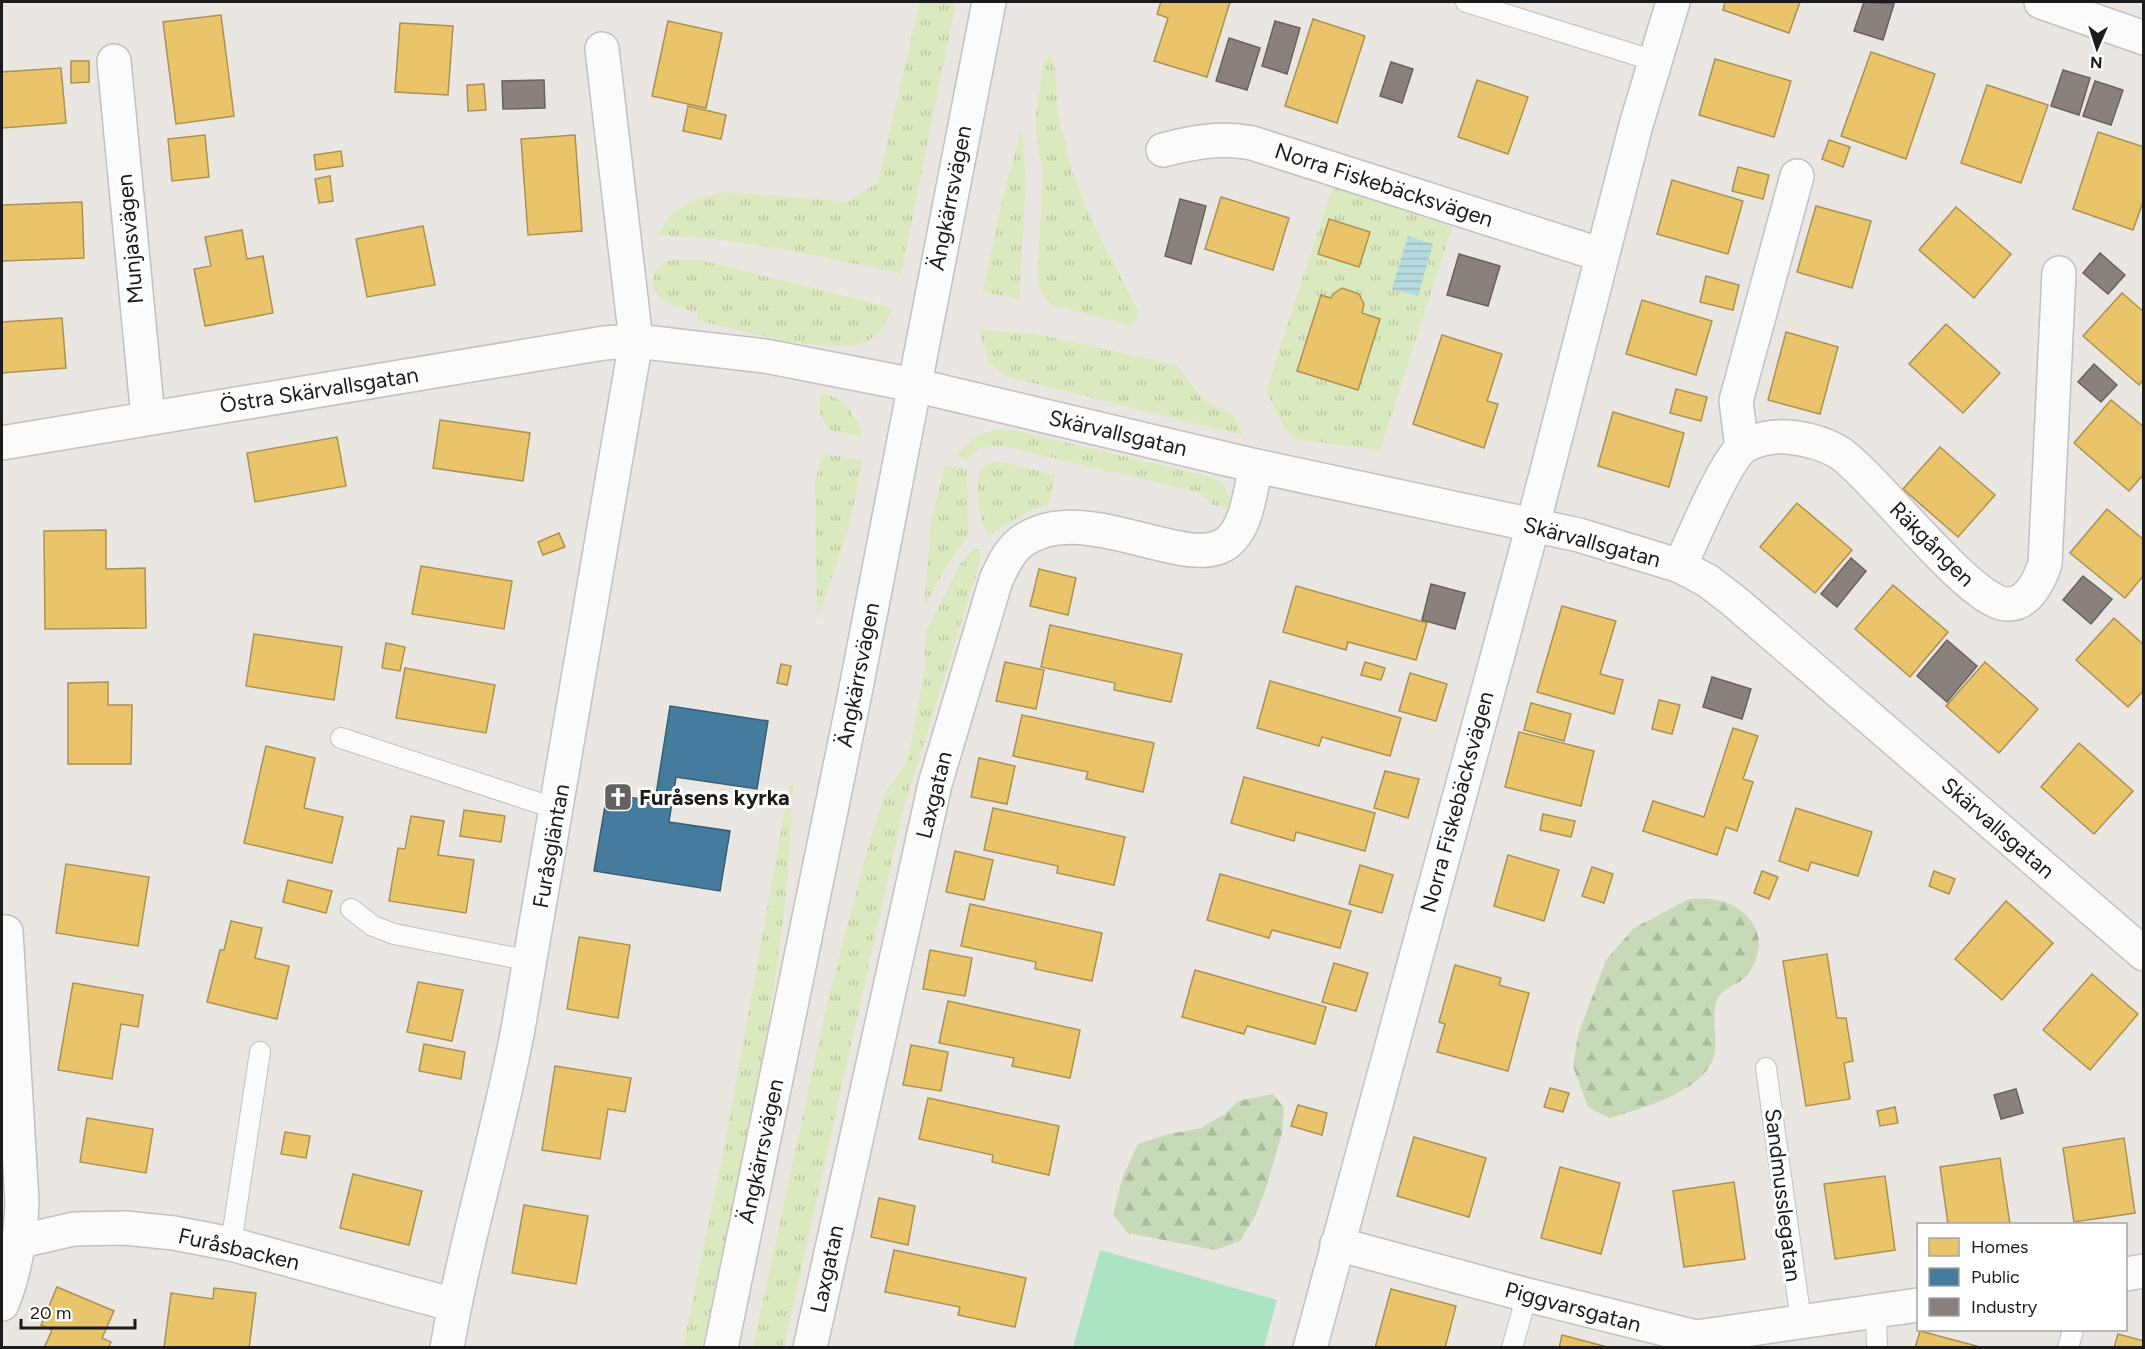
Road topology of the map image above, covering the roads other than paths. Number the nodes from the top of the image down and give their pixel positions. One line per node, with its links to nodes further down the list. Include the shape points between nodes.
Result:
1 (989, 2): 14 (street, Ängkärrsvägen)
2 (1466, 2): 8 (lane)
3 (1673, 2): 8 (street, Norra Fiskebäcksvägen)
4 (2041, 2): 5 (street)
5 (2144, 38)
6 (602, 49): 13 (street)
7 (114, 61): 15 (street, Munjasvägen)
8 (1655, 61): 11 (street, Norra Fiskebäcksvägen)
9 (1163, 150): 11 (street, Norra Fiskebäcksvägen, via 1231,138 1252,143)
10 (1797, 176): 17 (street, via 1736,401)
11 (1602, 255): 19 (street, Norra Fiskebäcksvägen)
12 (2059, 273): 17 (street, Räkgången, via 2045,564 2039,579 2020,601 2006,605 1965,580 1839,453 1819,442 1779,436)
13 (636, 341): 14 (street, Östra Skärvallsgatan, via 765,356); 15 (street, Östra Skärvallsgatan, via 604,343); 22 (street, Furåsgläntan)
14 (914, 385): 18 (street, Skärvallsgatan); 43 (street, Ängkärrsvägen, via 851,715)
15 (148, 418): 16 (street, Östra Skärvallsgatan)
16 (2, 443)
17 (1742, 448): 20 (street, via 1730,464)
18 (1256, 466): 19 (street, Skärvallsgatan); 44 (street, Laxgatan, via 1245,515 1229,541 1218,548 1194,550 1072,526 1054,528 1019,543 1004,565 984,618 935,784)
19 (1533, 525): 20 (street, Skärvallsgatan, via 1627,548); 31 (street, Norra Fiskebäcksvägen)
20 (1680, 566): 25 (street, Skärvallsgatan, via 1734,601)
21 (341, 738): 22 (lane)
22 (557, 809): 26 (street, Furåsgläntan)
23 (351, 909): 26 (lane, via 373,926 394,934)
24 (6, 932): 29 (street)
25 (2144, 954)
26 (531, 961): 36 (street, Furåsgläntan, via 498,1130)
27 (260, 1052): 30 (lane)
28 (1766, 1068): 39 (lane, Sandmusslegatan)
29 (21, 1241): 30 (street, Furåsbacken, via 74,1229 125,1228); 35 (street)
30 (231, 1244): 36 (street, Furåsbacken)
31 (1337, 1244): 34 (street, Piggvarsgatan); 45 (street, Norra Fiskebäcksvägen)
32 (2144, 1271): 33 (street)
33 (2127, 1274)
34 (1527, 1295): 41 (street, Piggvarsgatan); 46 (lane)
35 (2, 1304)
36 (454, 1305): 42 (street, Furåsgläntan)
37 (1917, 1305): 38 (street, Piggvarsgatan)
38 (1876, 1311): 39 (street, Piggvarsgatan); 47 (lane)
39 (1801, 1321): 41 (street, Piggvarsgatan)
40 (2072, 1331): 48 (lane)
41 (1695, 1342)
42 (447, 1347)
43 (721, 1347)
44 (810, 1347)
45 (1310, 1347)
46 (1512, 1347)
47 (1877, 1347)
48 (2068, 1347)

